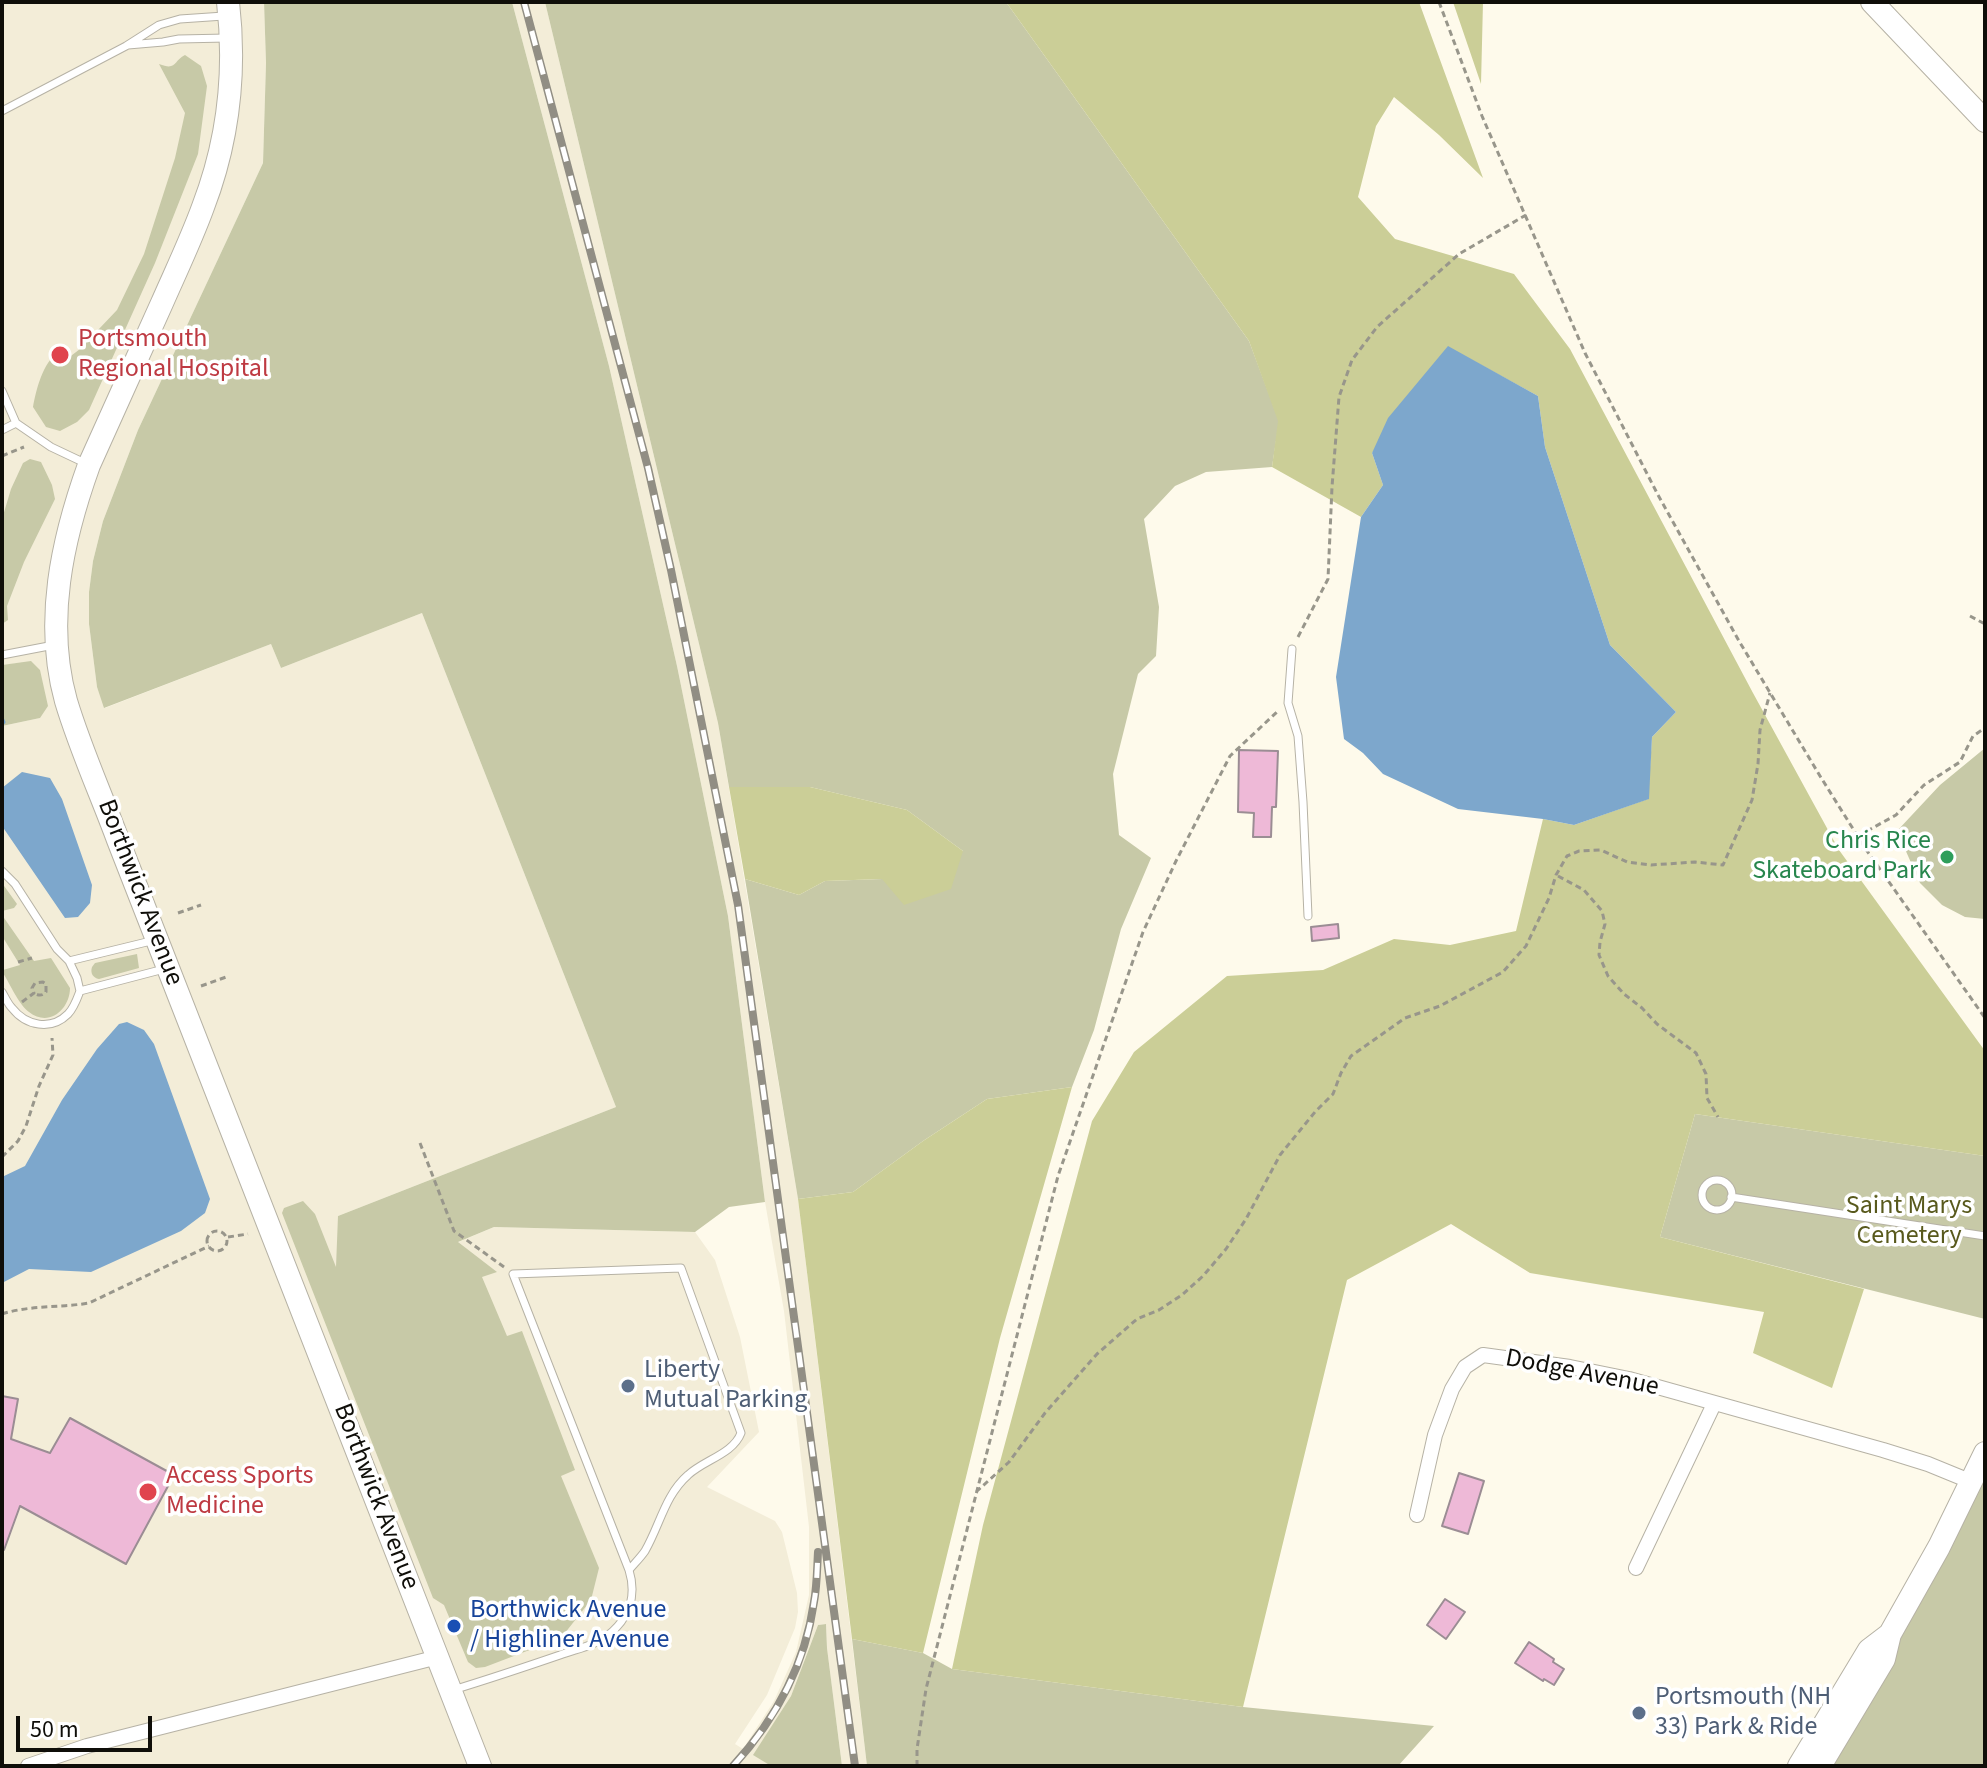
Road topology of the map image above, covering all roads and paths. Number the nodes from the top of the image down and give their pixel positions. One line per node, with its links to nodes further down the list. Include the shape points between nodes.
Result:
1 (1439, 2): 7 (path)
2 (1872, 2): 6 (street)
3 (229, 19): 4 (lane, via 190,38); 4 (lane, via 180,19 159,25); 13 (street, Borthwick Avenue, via 230,93 212,180)
4 (126, 46): 5 (lane)
5 (2, 111)
6 (1985, 121)
7 (1526, 215): 17 (path, via 1459,254 1377,327 1352,360 1339,397 1328,579); 19 (path, via 1620,423)
8 (2, 391): 9 (lane)
9 (16, 423): 10 (lane); 13 (lane)
10 (2, 430)
11 (24, 447): 12 (path)
12 (2, 456)
13 (89, 465): 16 (street, Borthwick Avenue, via 62,559)
14 (1970, 616): 15 (path)
15 (1985, 624)
16 (56, 644): 18 (lane); 28 (street, Borthwick Avenue, via 75,727)
17 (1292, 649): 20 (lane)
18 (2, 655)
19 (1770, 693): 22 (path); 24 (path, via 1752,800 1723,865 1627,862 1601,850 1579,851 1567,856)
20 (1288, 703): 27 (lane, via 1298,736); 54 (path, via 1230,756 1143,932 1058,1176)
21 (1985, 728): 22 (path, via 1973,736 1960,762 1924,785 1896,815)
22 (1858, 836): 39 (path)
23 (2, 871): 30 (lane)
24 (1556, 875): 41 (path, via 1584,890 1602,911 1599,955 1608,976 1696,1053 1706,1074 1707,1098); 54 (path, via 1526,946 1503,972 1440,1006 1405,1018 1351,1056 1333,1094 1280,1155 1219,1258 1182,1295 1137,1319 1097,1354 1009,1462)
25 (201, 905): 26 (path)
26 (178, 913)
27 (1308, 916)
28 (157, 939): 30 (lane); 32 (street, Borthwick Avenue)
29 (32, 958): 31 (path)
30 (69, 961): 35 (lane)
31 (18, 962)
32 (168, 968): 35 (lane); 59 (street, Borthwick Avenue)
33 (229, 976): 34 (path)
34 (201, 986)
35 (80, 991): 38 (lane, via 69,1014 50,1025 29,1023)
36 (2, 992): 38 (lane)
37 (34, 993): 38 (path)
38 (12, 1008)
39 (1985, 1018)
40 (52, 1038): 43 (path, via 53,1055 26,1126)
41 (1718, 1117)
42 (420, 1143): 49 (path, via 454,1231)
43 (2, 1157)
44 (1731, 1197): 44 (lane, via 1727,1206 1714,1209 1702,1191 1713,1180 1723,1181); 46 (lane)
45 (248, 1234): 47 (path)
46 (1985, 1236)
47 (227, 1238): 48 (path, via 220,1251); 48 (path, via 215,1231 208,1237)
48 (209, 1246): 50 (path, via 89,1303)
49 (513, 1274): 57 (lane); 57 (lane, via 681,1268 741,1433 738,1442 697,1467 677,1487)
50 (2, 1314)
51 (1714, 1404): 53 (street, Dodge Avenue, via 1883,1450); 55 (street, Dodge Avenue, via 1629,1379 1483,1355 1465,1367 1452,1389 1435,1435); 56 (street)
52 (1985, 1453): 53 (street)
53 (1972, 1482): 58 (street)
54 (976, 1492): 63 (path, via 926,1689)
55 (1417, 1515)
56 (1636, 1568)
57 (629, 1570): 60 (lane, via 633,1596 607,1635)
58 (1890, 1634): 64 (street, via 1869,1650); 65 (street, via 1884,1659)
59 (438, 1657): 60 (street, Borthwick Avenue); 61 (street, via 87,1746)
60 (451, 1691): 62 (street, Borthwick Avenue)
61 (28, 1766)
62 (480, 1766)
63 (917, 1766)
64 (1799, 1766)
65 (1820, 1766)

